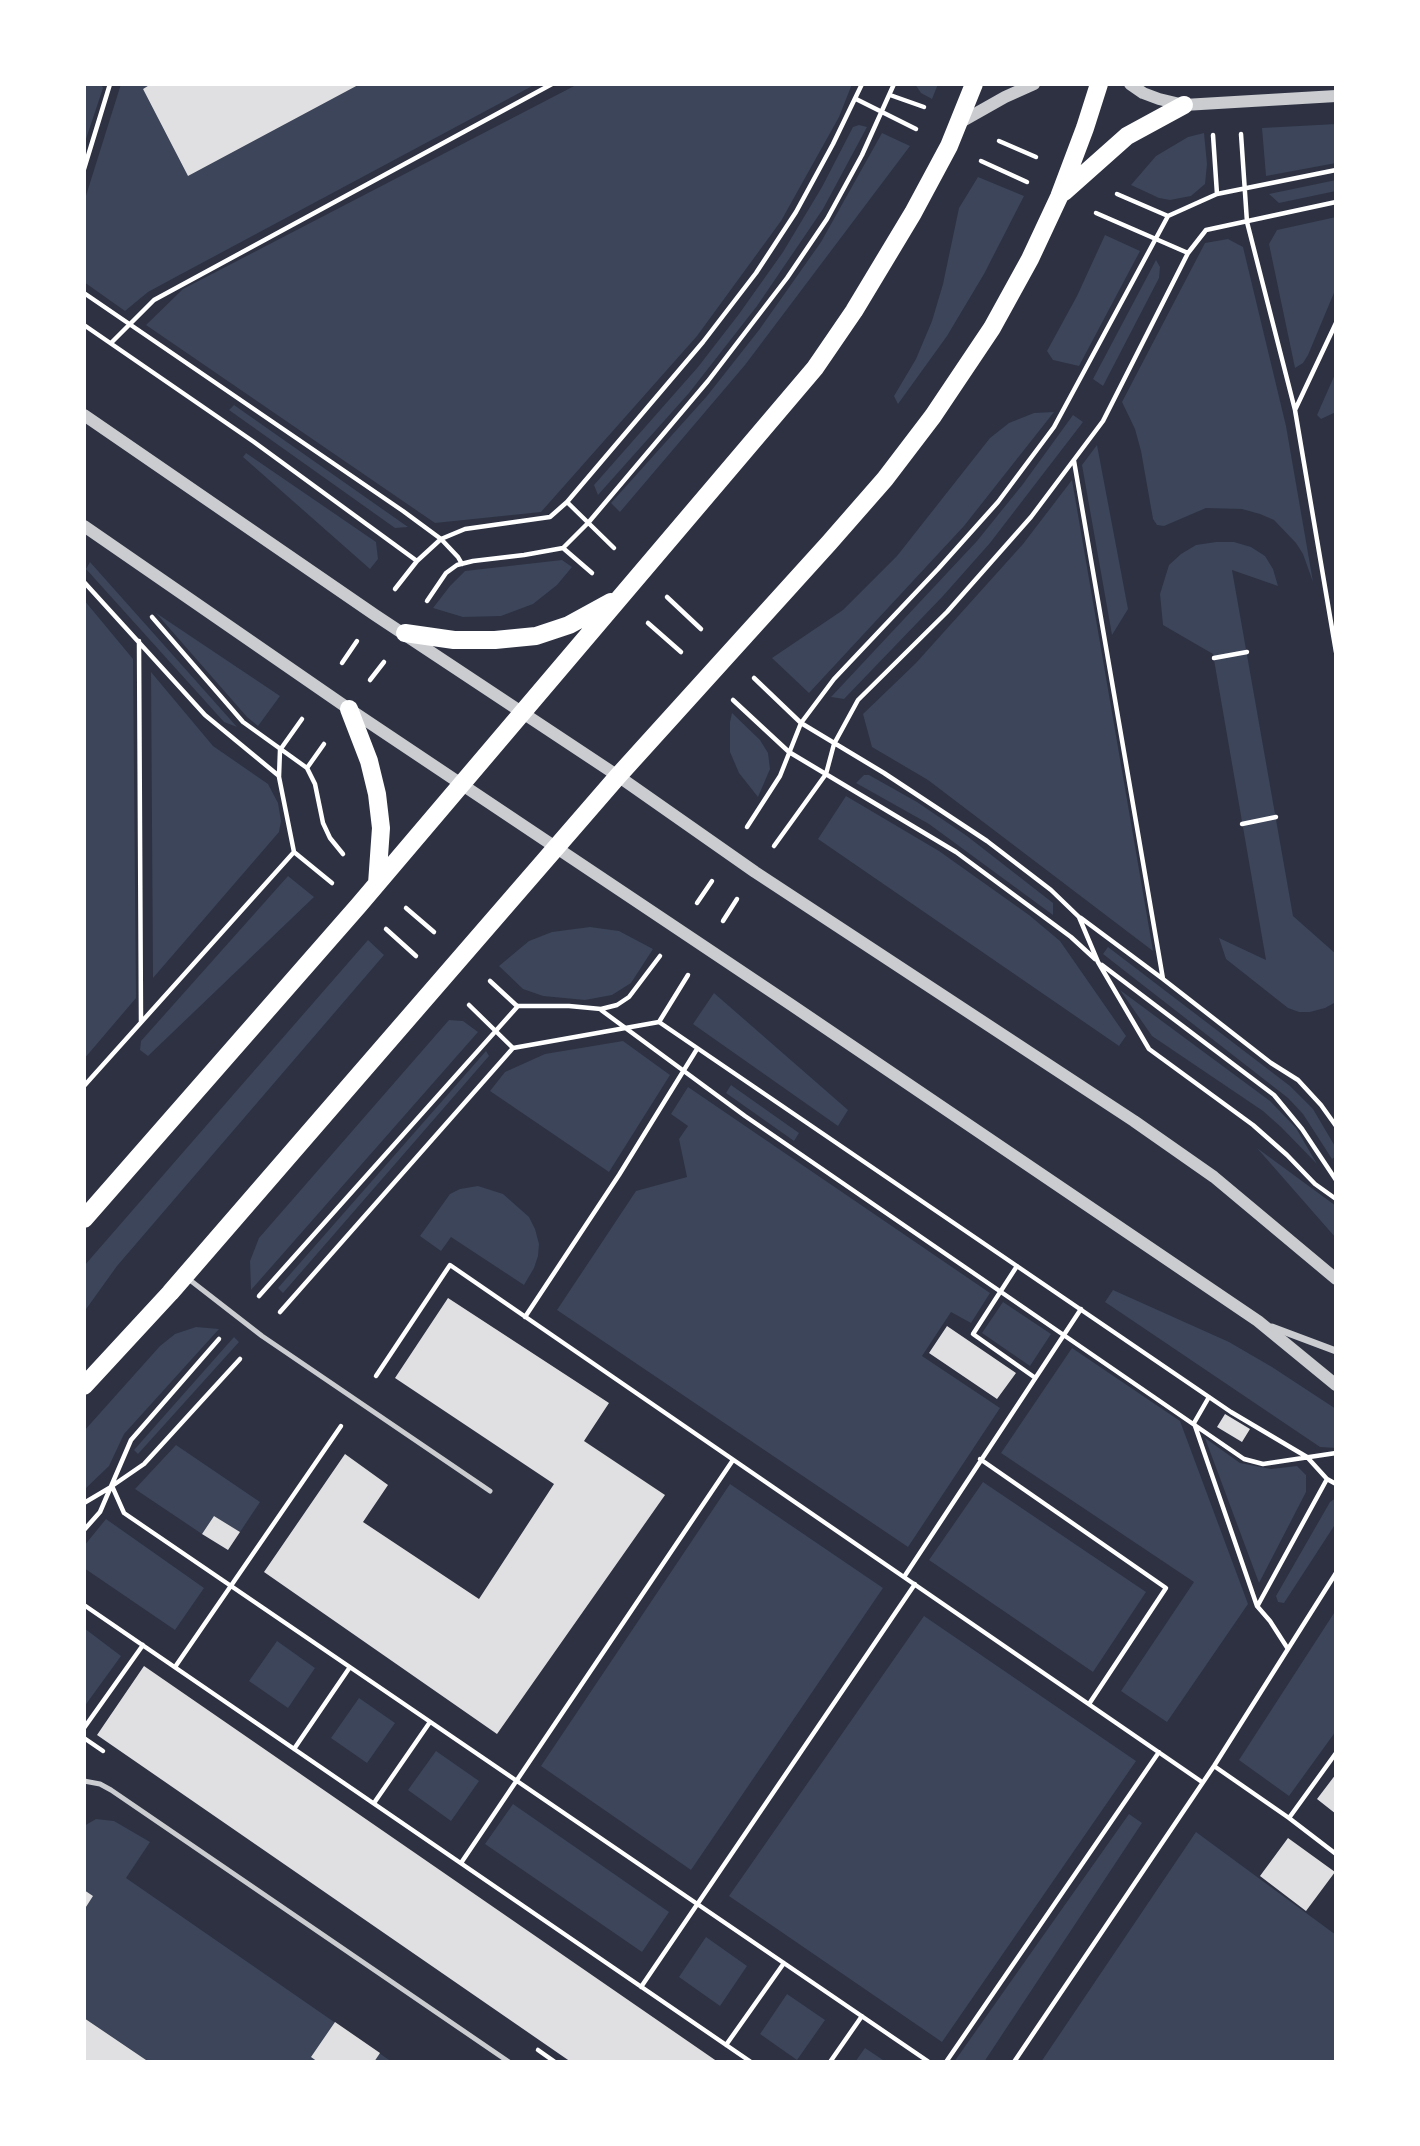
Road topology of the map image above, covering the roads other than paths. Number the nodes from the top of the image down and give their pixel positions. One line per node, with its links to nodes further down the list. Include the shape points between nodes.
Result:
1 (974, 84): 7 (main road)
2 (1034, 84): 7 (street)
3 (1099, 84): 8 (main road)
4 (1130, 84): 6 (street, via 1143,93)
5 (1336, 96): 6 (street)
6 (1184, 105): 8 (main road, via 1127,136)
7 (959, 123): 11 (main road, via 867,291 815,368)
8 (1074, 175): 15 (main road, via 992,328 933,416 885,479)
9 (84, 415): 12 (street)
10 (84, 526): 13 (street)
11 (620, 597): 12 (main road, via 569,625 536,636 454,640); 14 (main road)
12 (405, 633): 14 (street)
13 (349, 709): 16 (street); 18 (main road, via 377,794 381,828)
14 (523, 711): 15 (street); 16 (main road)
15 (618, 776): 17 (main road); 21 (street, via 1214,1177)
16 (461, 783): 17 (street); 18 (main road)
17 (556, 849): 20 (main road); 22 (street)
18 (377, 884): 19 (main road)
19 (84, 1219)
20 (185, 1276): 25 (main road); 26 (lane, via 261,1336)
21 (1336, 1279)
22 (1258, 1321): 23 (street); 24 (street)
23 (1336, 1351)
24 (1336, 1385)
25 (84, 1386)
26 (490, 1491)
27 (84, 1781): 28 (lane, via 111,1790)
28 (509, 2062)

